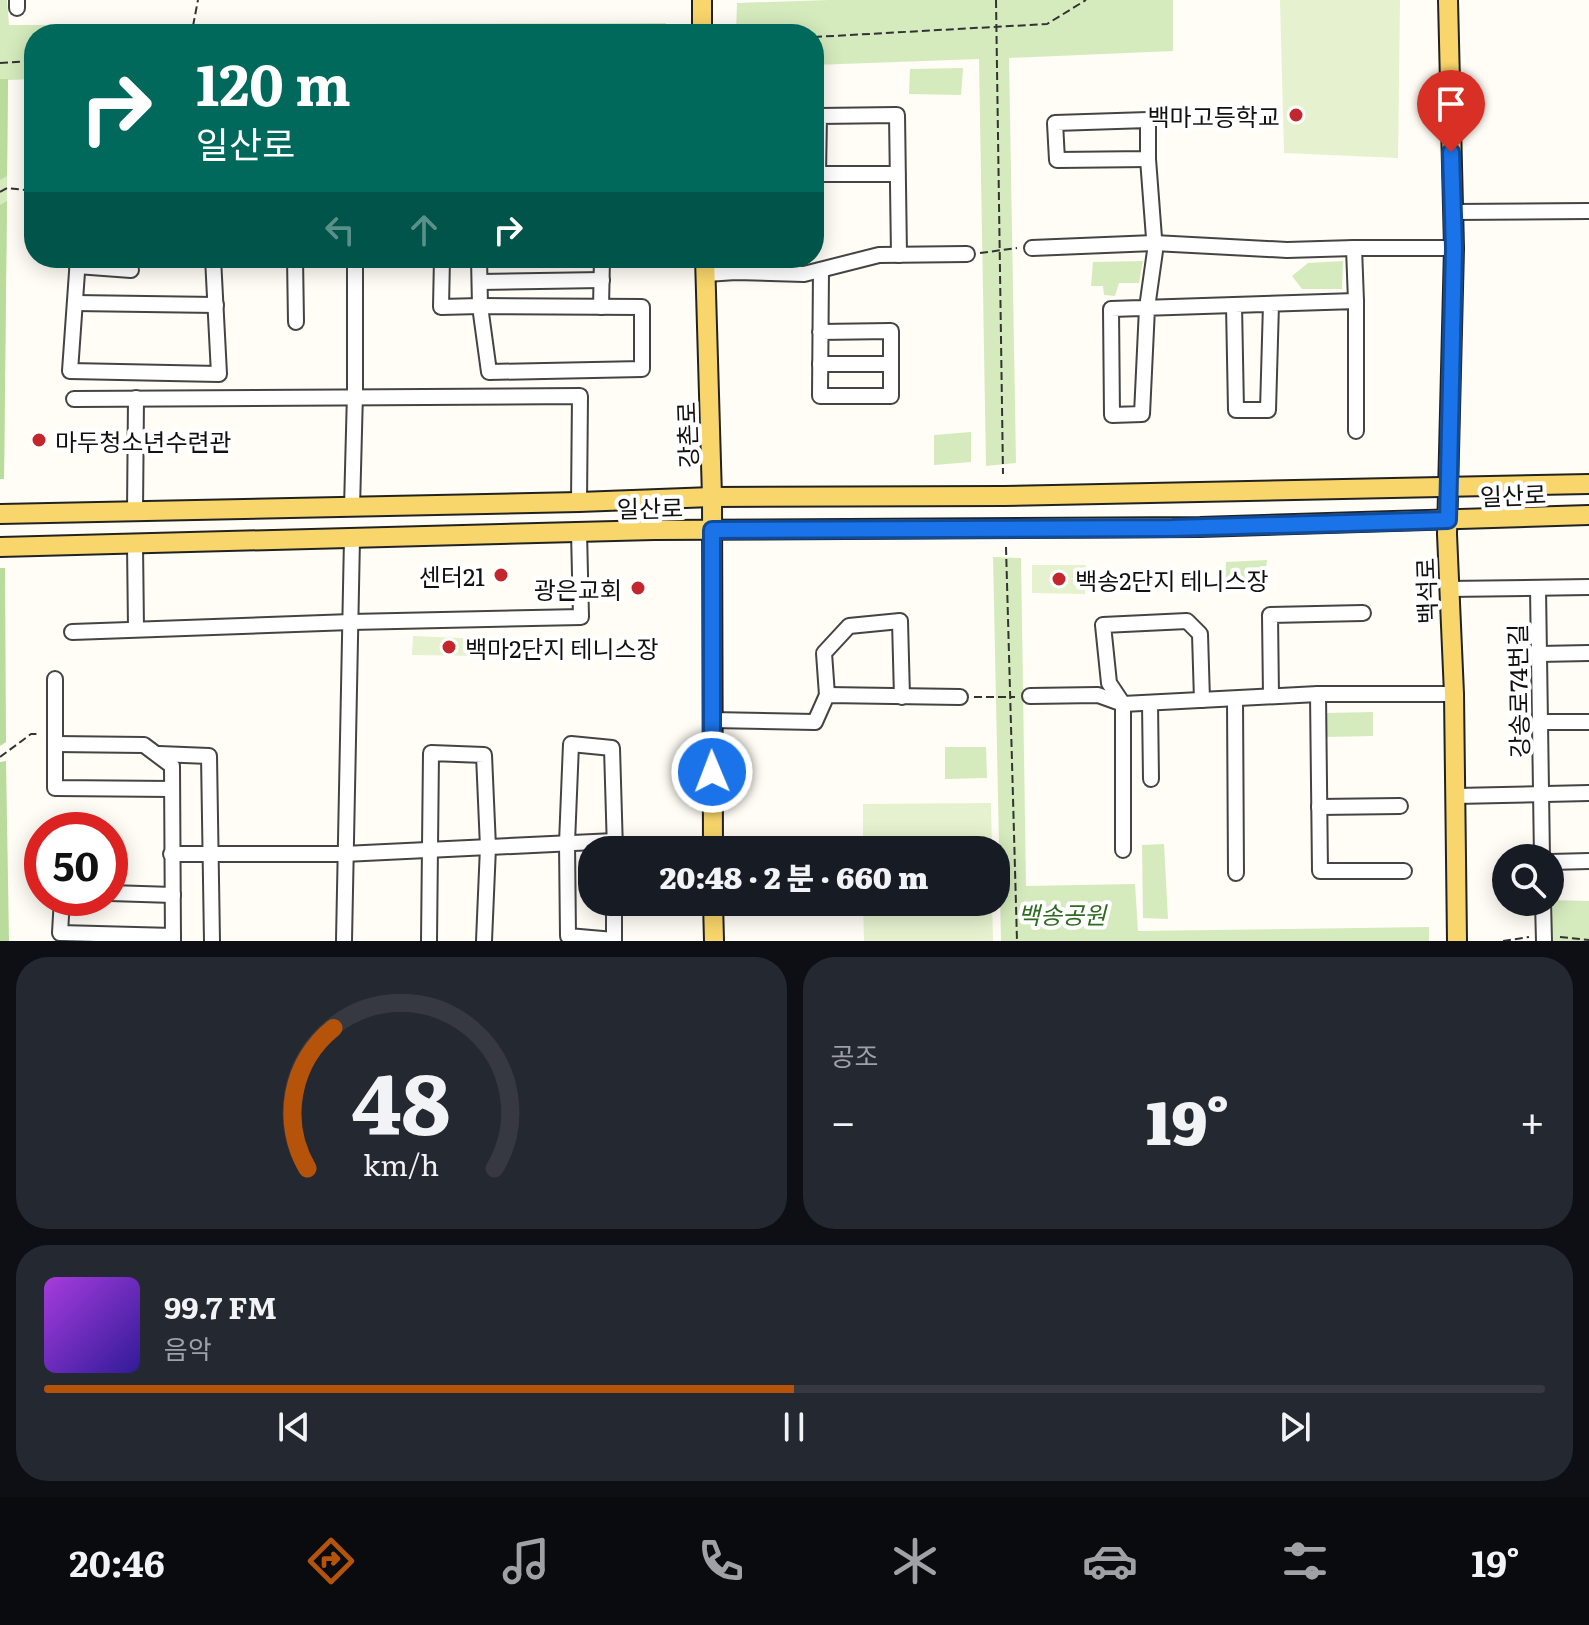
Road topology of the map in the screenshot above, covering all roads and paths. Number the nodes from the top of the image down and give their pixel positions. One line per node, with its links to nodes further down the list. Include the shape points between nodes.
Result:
1 (198, 0): 6 (path)
2 (702, 0): 7 (main road)
3 (996, 0): 8 (path)
4 (1086, 0): 8 (path, via 1047,24)
5 (1448, 0): 19 (main road, 백석로)
6 (194, 24)
7 (702, 24)
8 (998, 27): 9 (path); 24 (path)
9 (824, 36)
10 (24, 62): 11 (path)
11 (0, 63)
12 (824, 116): 15 (street, via 897,115)
13 (1148, 159): 13 (street, via 1057,160 1055,123 1148,120); 20 (street)
14 (824, 174): 15 (street)
15 (898, 174): 26 (street)
16 (24, 190): 17 (path)
17 (0, 192)
18 (1589, 211): 19 (street)
19 (1453, 212): 23 (main road, 백석로)
20 (1154, 243): 21 (street); 22 (street); 48 (street)
21 (1032, 248): 24 (path)
22 (1354, 248): 23 (street); 41 (street)
23 (1454, 248): 59 (main road, 백석로)
24 (1000, 250): 25 (path); 57 (path)
25 (967, 254): 26 (street)
26 (899, 255): 38 (street)
27 (78, 268): 42 (street)
28 (118, 268): 37 (street)
29 (214, 268): 44 (street)
30 (295, 268): 49 (street)
31 (355, 268): 55 (street)
32 (442, 268): 46 (street, via 441,307)
33 (479, 268): 40 (street)
34 (602, 268): 39 (street)
35 (706, 268): 60 (main road, 강촌로)
36 (716, 268): 38 (street, via 804,274)
37 (131, 270)
38 (821, 270): 50 (street)
39 (602, 280): 40 (street); 47 (street)
40 (480, 282): 46 (street)
41 (1356, 301): 43 (street); 56 (street)
42 (75, 303): 44 (street); 44 (street, via 70,371 219,374)
43 (1271, 304): 45 (street); 45 (street, via 1268,410 1236,410)
44 (216, 305)
45 (1234, 305): 48 (street)
46 (480, 306): 47 (street); 47 (street, via 489,372 642,369 642,307)
47 (601, 307)
48 (1147, 308): 48 (street, via 1142,414 1112,415 1111,309)
49 (296, 322)
50 (820, 332): 51 (street); 52 (street, via 891,331)
51 (820, 364): 52 (street); 52 (street, via 820,396 891,396)
52 (891, 364)
53 (136, 398): 54 (street); 55 (street); 63 (street)
54 (74, 399)
55 (355, 399): 61 (street, via 580,396); 62 (street)
56 (1356, 431)
57 (1003, 474)
58 (1589, 484): 59 (main road, 일산로)
59 (1448, 485): 60 (main road, 일산로, via 1020,496); 66 (main road, 백석로)
60 (712, 497): 61 (main road, 일산로); 67 (main road, 강촌로)
61 (579, 502): 62 (main road, 일산로)
62 (352, 508): 63 (main road, 일산로)
63 (135, 513): 64 (main road, 일산로)
64 (0, 514)
65 (1589, 515): 66 (main road, 일산로)
66 (1448, 520): 67 (main road, 일산로); 75 (main road, 백석로)
67 (712, 530): 68 (main road, 일산로); 95 (main road, 강촌로)
68 (579, 532): 69 (main road, 일산로); 77 (street, via 581,617)
69 (352, 538): 70 (main road, 일산로); 77 (street)
70 (135, 544): 71 (main road, 일산로); 78 (street)
71 (0, 547)
72 (1006, 547): 90 (path)
73 (1589, 587): 74 (street)
74 (1538, 588): 75 (street); 81 (street, 강송로74번길)
75 (1448, 589): 84 (main road, 백석로)
76 (1363, 613): 87 (street, via 1270,615)
77 (351, 622): 78 (street); 117 (street)
78 (136, 629): 79 (street)
79 (72, 632)
80 (1589, 653): 81 (street)
81 (1539, 654): 96 (street, 강송로74번길)
82 (55, 679): 98 (street)
83 (1318, 694): 84 (street); 87 (street); 107 (street)
84 (1454, 694): 105 (main road, 백석로)
85 (827, 695): 88 (street); 88 (street, via 824,653 849,626 900,621); 95 (street, via 815,722)
86 (1030, 696): 90 (path); 94 (street, via 1098,695)
87 (1271, 696): 91 (street)
88 (902, 697): 89 (street)
89 (960, 697): 90 (path)
90 (1010, 697): 138 (path)
91 (1235, 699): 92 (street); 122 (street)
92 (1202, 700): 93 (street); 94 (street, via 1200,634 1187,621 1103,625 1109,683)
93 (1150, 703): 94 (street); 101 (street)
94 (1123, 704): 115 (street)
95 (711, 720): 109 (main road, 강촌로)
96 (1540, 722): 97 (street); 104 (street, 강송로74번길)
97 (1589, 722)
98 (55, 738): 99 (street, via 144,745); 100 (path, via 31,734); 102 (street, via 55,788)
99 (159, 754): 102 (street, via 172,766); 118 (street, via 209,756)
100 (0, 757)
101 (1151, 779)
102 (172, 789): 116 (street)
103 (1589, 793): 104 (street)
104 (1541, 794): 105 (street); 112 (street, 강송로74번길)
105 (1456, 796): 139 (main road, 백석로)
106 (1400, 806): 107 (street)
107 (1319, 807): 121 (street, via 1320,871)
108 (615, 836): 110 (street, via 612,748 571,744)
109 (713, 836)
110 (567, 843): 111 (street); 113 (street); 126 (street, via 568,936 614,940)
111 (578, 844)
112 (1542, 844)
113 (488, 847): 114 (street); 114 (street, via 484,755 431,753); 136 (street)
114 (429, 849): 117 (street); 135 (street)
115 (1123, 850)
116 (171, 854): 118 (street); 124 (street)
117 (344, 854): 118 (street); 134 (street)
118 (211, 856): 133 (street)
119 (1589, 861): 120 (street)
120 (1564, 862)
121 (1404, 871)
122 (1236, 873)
123 (128, 894): 124 (street)
124 (173, 895): 130 (street)
125 (61, 916): 130 (street, via 60,933)
126 (614, 916)
127 (713, 916): 137 (main road)
128 (1542, 916): 131 (street)
129 (1560, 937): 132 (path)
130 (173, 938)
131 (1540, 938): 140 (path)
132 (1589, 940)
133 (212, 941)
134 (344, 941)
135 (429, 941)
136 (484, 941)
137 (714, 941)
138 (1017, 941)
139 (1457, 941)
140 (1503, 941)

